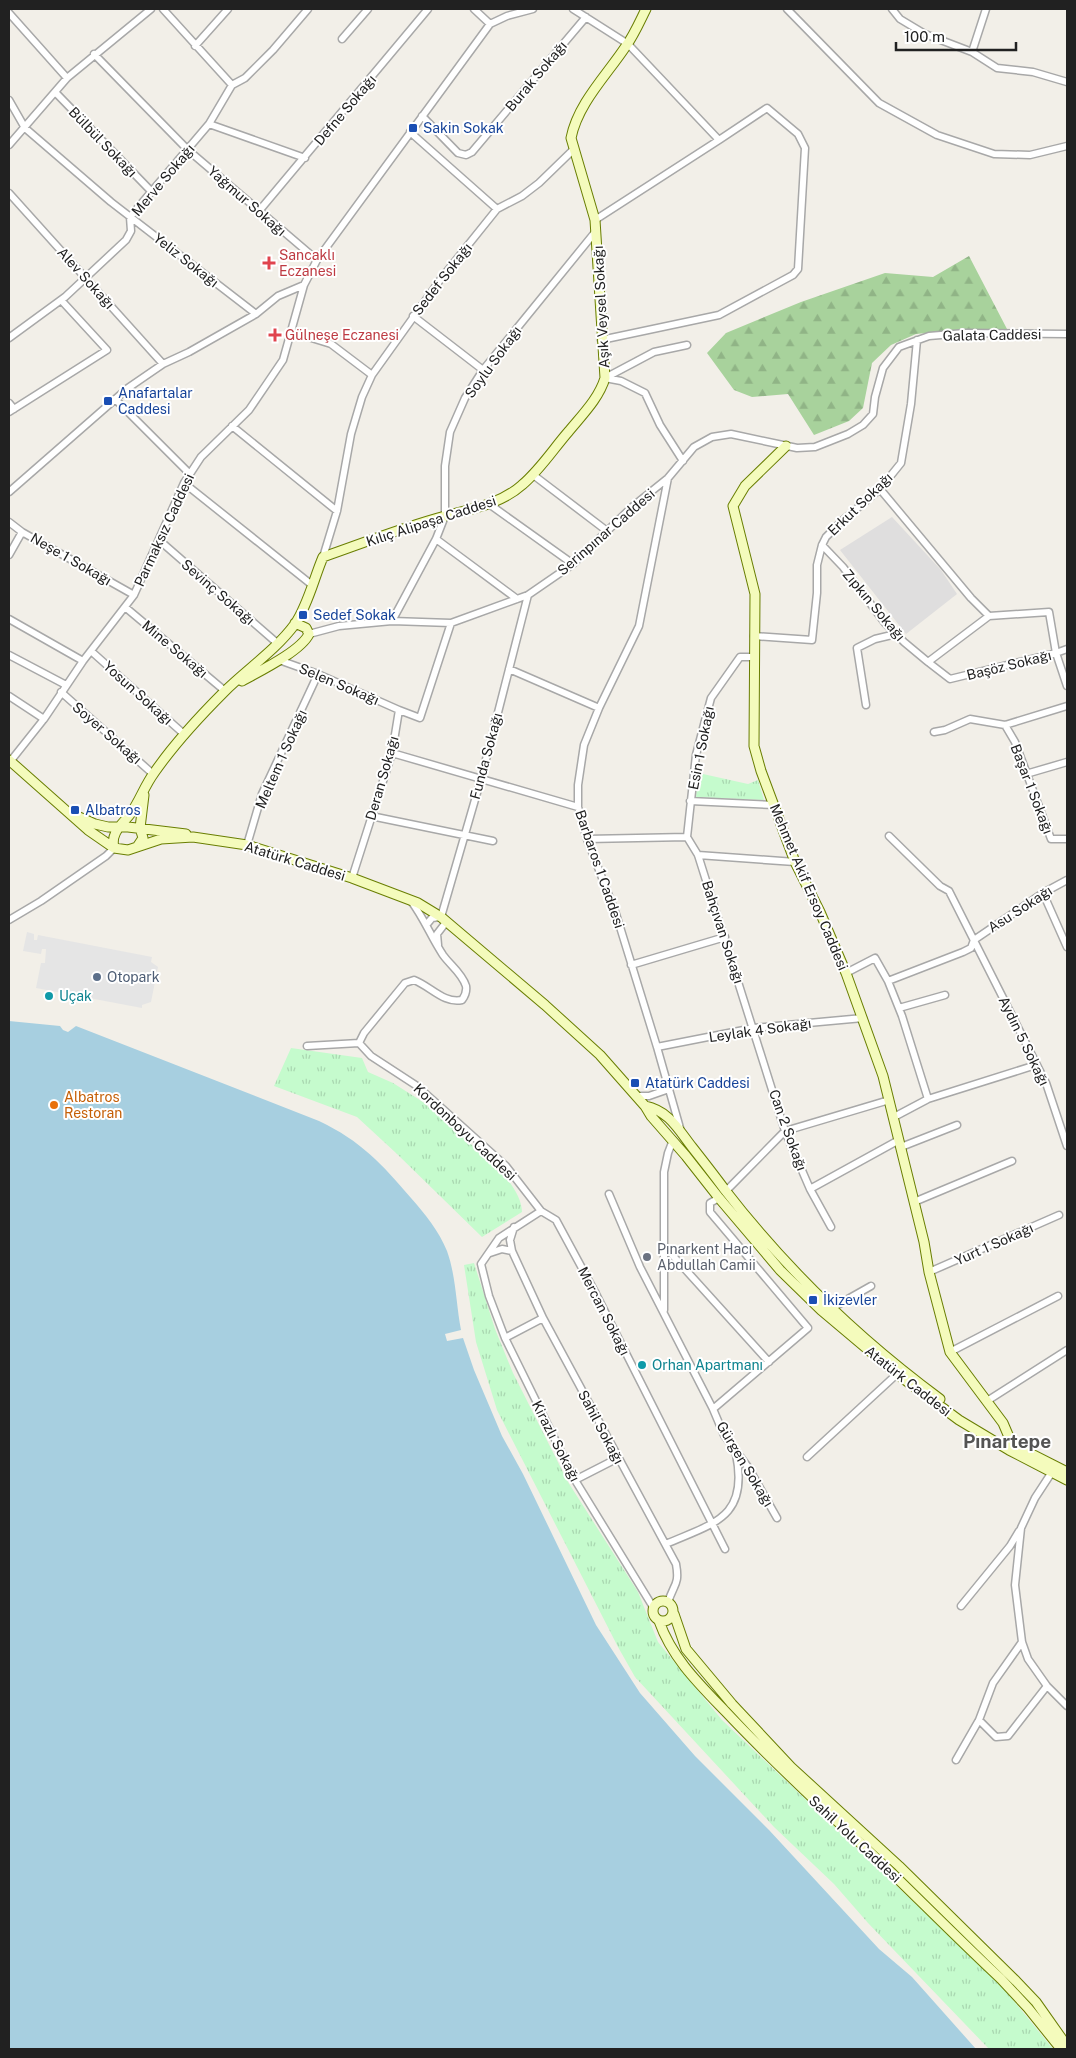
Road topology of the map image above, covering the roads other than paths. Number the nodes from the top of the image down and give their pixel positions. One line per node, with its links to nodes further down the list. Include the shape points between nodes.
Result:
1 (151, 9): 23 (street)
2 (163, 9): 21 (street)
3 (228, 9): 21 (street)
4 (308, 9): 26 (street, Merve Sokağı, via 273,50 245,78)
5 (368, 9): 19 (street)
6 (428, 9): 38 (street, Defne Sokağı)
7 (474, 9): 18 (street)
8 (509, 9): 16 (street)
9 (533, 9): 16 (street)
10 (573, 9): 17 (street)
11 (646, 9): 20 (street)
12 (787, 9): 35 (street, via 879,103 937,134 994,154 1030,154)
13 (892, 9): 22 (street, via 900,19 925,34)
14 (986, 9): 22 (street)
15 (9, 13): 24 (street)
16 (507, 16): 18 (street)
17 (586, 17): 20 (street); 29 (street, Burak Sokağı, via 472,152 466,155 458,153)
18 (490, 24): 29 (street, Parmaksız Caddesi)
19 (342, 39)
20 (628, 44): 33 (street); 37 (street, via 580,110 571,138)
21 (195, 46): 26 (street)
22 (972, 52): 25 (street, via 997,68 1033,72)
23 (94, 54): 24 (street); 36 (street, Yağmur Sokağı)
24 (67, 78): 27 (street)
25 (1067, 82)
26 (232, 85): 30 (street, Merve Sokağı)
27 (56, 93): 31 (street); 39 (street, Bülbül Sokağı)
28 (9, 100): 31 (street)
29 (422, 116): 32 (street, Parmaksız Caddesi)
30 (209, 124): 36 (street, Merve Sokağı); 38 (street)
31 (25, 128): 34 (street); 43 (street, Yeliz Sokağı)
32 (410, 132): 41 (street); 46 (street, Parmaksız Caddesi)
33 (719, 140): 44 (street); 55 (street, via 767,108 798,134 805,148 806,161 798,269 781,282 719,315)
34 (9, 145)
35 (1067, 146)
36 (188, 150): 39 (street, Merve Sokağı); 42 (street, Yağmur Sokağı)
37 (573, 150): 41 (street, Sedef Sokağı, via 539,183); 44 (street, Aşık Veysel Sokağı)
38 (305, 158): 42 (street, Defne Sokağı)
39 (150, 190): 43 (street, Merve Sokağı)
40 (9, 193): 47 (street, Alev Sokağı)
41 (497, 209): 51 (street, Sedef Sokağı)
42 (259, 211): 46 (street, Yağmur Sokağı)
43 (130, 216): 47 (street, Merve Sokağı, via 131,231 126,240); 50 (street, Yeliz Sokağı)
44 (596, 220): 45 (street, Aşık Veysel Sokağı)
45 (596, 230): 55 (street, Aşık Veysel Sokağı); 59 (street, Soylu Sokağı)
46 (316, 260): 48 (street, Parmaksız Caddesi)
47 (86, 277): 49 (street, Merve Sokağı); 58 (street, Alev Sokağı)
48 (304, 285): 50 (street, via 278,296); 52 (street, Parmaksız Caddesi)
49 (61, 300): 54 (street, Merve Sokağı); 64 (street, via 107,350)
50 (256, 314): 58 (street)
51 (413, 316): 59 (street); 60 (street, Sedef Sokağı)
52 (292, 332): 60 (street, via 331,344); 65 (street, Parmaksız Caddesi, via 283,360 249,410)
53 (1067, 334): 56 (street, Galata Caddesi, via 965,333)
54 (9, 338)
55 (601, 340): 61 (street, Aşık Veysel Sokağı)
56 (917, 340): 66 (street, via 899,347 883,368 873,414 863,426 815,447); 72 (street, Erkut Sokağı, via 901,463)
57 (688, 345): 61 (street, via 654,352)
58 (163, 364): 62 (street)
59 (484, 370): 76 (street, Soylu Sokağı, via 465,398 450,432 445,466)
60 (372, 375): 75 (street, Sedef Sokağı, via 351,434)
61 (605, 378): 67 (street, Aşık Veysel Sokağı, via 621,381 645,393 660,425); 69 (street, Kılıç Alipaşa Caddesi, via 593,402)
62 (115, 399): 68 (street); 73 (street)
63 (9, 403): 64 (street)
64 (11, 411)
65 (232, 426): 68 (street, Parmaksız Caddesi, via 201,457); 75 (street)
66 (786, 446): 67 (street, Serinpınar Caddesi, via 731,434 712,437 694,447); 99 (street, Mehmet Akif Ersoy Caddesi, via 744,486 733,506 755,594)
67 (683, 461): 70 (street, Serinpınar Caddesi)
68 (190, 474): 71 (street, Parmaksız Caddesi)
69 (532, 474): 74 (street, Kılıç Alipaşa Caddesi, via 522,486); 79 (street)
70 (668, 478): 79 (street, Serinpınar Caddesi); 120 (street, Barbaros 1 Caddesi, via 639,626)
71 (184, 483): 81 (street, Parmaksız Caddesi); 86 (street)
72 (880, 489): 82 (street, Erkut Sokağı, via 842,521); 91 (street)
73 (9, 492)
74 (488, 504): 76 (street, Kılıç Alipaşa Caddesi); 85 (street)
75 (337, 511): 84 (street, Sedef Sokağı)
76 (445, 516): 80 (street); 84 (street, Kılıç Alipaşa Caddesi)
77 (9, 522): 78 (street, Neşe 1 Sokağı)
78 (22, 532): 83 (street); 87 (street, Neşe 1 Sokağı)
79 (606, 532): 85 (street, Serinpınar Caddesi)
80 (436, 539): 89 (street); 93 (street)
81 (159, 540): 87 (street, Parmaksız Caddesi); 100 (street, Sevinç Sokağı)
82 (822, 545): 97 (street, Zıpkın Sokağı); 99 (street, Erkut Sokağı, via 817,565 812,640)
83 (9, 555)
84 (323, 557): 86 (street, Sedef Sokağı)
85 (573, 564): 88 (street, Serinpınar Caddesi)
86 (312, 585): 94 (street, Sedef Sokağı)
87 (134, 595): 90 (street, Parmaksız Caddesi)
88 (528, 595): 89 (street, Serinpınar Caddesi); 110 (street, Funda Sokağı)
89 (517, 598): 95 (street, Serinpınar Caddesi)
90 (125, 607): 103 (street, Parmaksız Caddesi); 115 (street, Mine Sokağı)
91 (989, 616): 104 (street, via 1049,612); 109 (street)
92 (9, 618): 108 (street)
93 (392, 621): 95 (street, Serinpınar Caddesi); 96 (street, Serinpınar Caddesi, via 339,626)
94 (295, 623): 96 (street, via 306,628); 98 (street)
95 (451, 623): 121 (street, via 420,718)
96 (309, 634): 101 (street)
97 (896, 634): 109 (street, Zıpkın Sokağı); 118 (street, via 857,648)
98 (285, 635): 100 (street); 101 (street)
99 (754, 636): 106 (street, Mehmet Akif Ersoy Caddesi)
100 (274, 647): 107 (street); 115 (street)
101 (298, 647): 107 (street)
102 (1067, 649): 104 (street, Başöz Sokağı)
103 (91, 651): 108 (street, Parmaksız Caddesi); 125 (street, Yosun Sokağı)
104 (1056, 653): 112 (street, Başöz Sokağı); 114 (street)
105 (9, 655): 113 (street)
106 (754, 657): 133 (street, Esin 1 Sokağı, via 740,657 711,698 696,755); 134 (street, Mehmet Akif Ersoy Caddesi, via 754,746)
107 (279, 660): 111 (street, Selen Sokağı); 115 (street)
108 (83, 661): 113 (street, Parmaksız Caddesi)
109 (928, 662): 112 (street, Zıpkın Sokağı)
110 (509, 669): 120 (street); 131 (street, Funda Sokağı)
111 (318, 674): 121 (street, Selen Sokağı); 147 (street, Meltem 1 Sokağı, via 262,794)
112 (950, 679)
113 (66, 685): 116 (street, Parmaksız Caddesi)
114 (1067, 686)
115 (225, 691): 125 (street)
116 (61, 692): 122 (street, Parmaksız Caddesi); 129 (street, Soyer Sokağı)
117 (9, 696): 122 (street)
118 (866, 705)
119 (1067, 706): 123 (street)
120 (599, 708): 135 (street, Barbaros 1 Caddesi, via 584,745)
121 (398, 710): 126 (street, Deran Sokağı)
122 (44, 719): 127 (street, Parmaksız Caddesi)
123 (1005, 725): 124 (street, via 970,718); 130 (street, Başar 1 Sokağı)
124 (934, 732)
125 (185, 734): 129 (street)
126 (392, 752): 131 (street); 137 (street, Deran Sokağı)
127 (10, 762): 136 (street)
128 (1067, 762): 130 (street)
129 (153, 774): 132 (street)
130 (1026, 774): 144 (street, Başar 1 Sokağı, via 1051,839)
131 (480, 779): 135 (street); 140 (street, Funda Sokağı)
132 (144, 790): 138 (street); 139 (street)
133 (690, 801): 134 (street, Esin 1 Sokağı); 143 (street, Esin 1 Sokağı)
134 (774, 805): 151 (street, Mehmet Akif Ersoy Caddesi)
135 (578, 807): 145 (street, Barbaros 1 Caddesi)
136 (72, 814): 138 (street, via 95,824); 149 (street)
137 (371, 816): 140 (street); 152 (street, Deran Sokağı)
138 (118, 827): 139 (street); 149 (street, via 112,843)
139 (140, 828): 142 (street); 148 (street, via 143,838)
140 (464, 834): 146 (street); 156 (street, Funda Sokağı)
141 (889, 836): 160 (street, via 949,891)
142 (193, 837): 147 (street, Atatürk Caddesi); 148 (street, via 160,839)
143 (687, 837): 145 (street); 150 (street, Bahçıvan Sokağı)
144 (1067, 839)
145 (588, 840): 163 (street, Barbaros 1 Caddesi)
146 (494, 841)
147 (247, 845): 152 (street, Atatürk Caddesi)
148 (137, 847): 149 (street, via 128,850)
149 (114, 848): 157 (street, via 42,901)
150 (698, 855): 151 (street); 159 (street, Bahçıvan Sokağı)
151 (795, 862): 164 (street, Mehmet Akif Ersoy Caddesi)
152 (352, 878): 155 (street, Atatürk Caddesi)
153 (1067, 880): 154 (street, Asu Sokağı)
154 (1043, 892): 160 (street, Asu Sokağı); 162 (street)
155 (410, 900): 156 (street, Atatürk Caddesi); 158 (street)
156 (444, 919): 158 (street, via 432,918); 161 (street, Funda Sokağı, via 437,934); 176 (street, Atatürk Caddesi, via 600,1055)
157 (9, 920)
158 (427, 924): 161 (street)
159 (725, 937): 163 (street); 169 (street, Bahçıvan Sokağı)
160 (974, 940): 165 (street, Asu Sokağı, via 971,948 963,952); 173 (street, Aydın 5 Sokağı)
161 (438, 947): 170 (street, via 464,982 466,995 462,1000 448,1000 414,980 405,983)
162 (1067, 947)
163 (631, 965): 172 (street, Barbaros 1 Caddesi)
164 (846, 973): 165 (street, via 874,958); 168 (street, Mehmet Akif Ersoy Caddesi)
165 (888, 981): 167 (street)
166 (945, 995): 167 (street)
167 (899, 1008): 177 (street)
168 (863, 1018): 169 (street, Leylak 4 Sokağı); 178 (street, Mehmet Akif Ersoy Caddesi)
169 (754, 1028): 172 (street, Leylak 4 Sokağı); 183 (street, Can 2 Sokağı)
170 (359, 1043): 171 (street); 192 (street, Kordonboyu Caddesi, via 371,1056 418,1086 506,1166)
171 (306, 1046)
172 (657, 1047): 174 (street, Barbaros 1 Caddesi)
173 (1036, 1065): 177 (street); 186 (street, Aydın 5 Sokağı, via 1046,1083)
174 (669, 1089): 175 (street); 182 (street, Barbaros 1 Caddesi)
175 (656, 1095): 176 (street); 179 (street)
176 (636, 1096): 179 (street, Atatürk Caddesi)
177 (928, 1099): 180 (street)
178 (889, 1100): 180 (street, Mehmet Akif Ersoy Caddesi); 183 (street)
179 (645, 1106): 182 (street, Atatürk Caddesi, via 665,1115); 184 (street, Atatürk Caddesi)
180 (894, 1117): 185 (street, Mehmet Akif Ersoy Caddesi)
181 (957, 1125): 185 (street)
182 (680, 1130): 184 (street); 190 (street, Atatürk Caddesi)
183 (785, 1131): 188 (street, Can 2 Sokağı); 190 (street)
184 (673, 1140): 190 (street, Atatürk Caddesi); 196 (street, via 664,1172)
185 (900, 1144): 188 (street); 191 (street, Mehmet Akif Ersoy Caddesi)
186 (1067, 1144)
187 (1012, 1161): 191 (street)
188 (810, 1189): 195 (street, Can 2 Sokağı)
189 (609, 1194): 203 (street, Gürgen Sokağı)
190 (722, 1194): 202 (street, Atatürk Caddesi); 208 (street, via 710,1203 710,1212 808,1328); 209 (street, Atatürk Caddesi, via 794,1283)
191 (914, 1202): 199 (street, Mehmet Akif Ersoy Caddesi)
192 (541, 1211): 194 (street); 223 (street, Mercan Sokağı, via 556,1220)
193 (1059, 1215): 199 (street, Yurt 1 Sokağı)
194 (515, 1226): 197 (street, via 510,1240); 198 (street, via 499,1238)
195 (831, 1227)
196 (665, 1247): 203 (street); 208 (street)
197 (512, 1250): 198 (street, via 502,1249); 204 (street, Sahil Sokağı)
198 (490, 1254): 205 (street, Kirazlı Sokağı, via 481,1264)
199 (929, 1272): 207 (street, Mehmet Akif Ersoy Caddesi)
200 (871, 1286): 202 (street)
201 (1058, 1296): 207 (street)
202 (832, 1308): 213 (street, Atatürk Caddesi, via 931,1392)
203 (664, 1313): 211 (street, Gürgen Sokağı)
204 (543, 1318): 205 (street); 217 (street, Sahil Sokağı)
205 (505, 1338): 220 (street, Kirazlı Sokağı)
206 (1067, 1350): 210 (street)
207 (950, 1352): 210 (street, Mehmet Akif Ersoy Caddesi)
208 (769, 1362): 211 (street)
209 (897, 1374): 213 (street, Atatürk Caddesi, via 959,1420); 216 (street)
210 (987, 1401): 212 (street, Mehmet Akif Ersoy Caddesi)
211 (713, 1409): 215 (street, Gürgen Sokağı, via 724,1435)
212 (1003, 1423): 213 (street); 214 (street, Mehmet Akif Ersoy Caddesi)
213 (998, 1440): 214 (street, Atatürk Caddesi)
214 (1011, 1447): 218 (street, Atatürk Caddesi); 219 (street, Atatürk Caddesi)
215 (736, 1452): 222 (street, Gürgen Sokağı); 223 (street, via 739,1489 733,1506)
216 (807, 1457)
217 (618, 1458): 220 (street); 225 (street, Sahil Sokağı)
218 (1052, 1472): 221 (street, Atatürk Caddesi); 224 (street)
219 (1067, 1472)
220 (575, 1480): 229 (street, Kirazlı Sokağı)
221 (1067, 1480)
222 (777, 1518)
223 (713, 1524): 225 (street); 226 (street, Mercan Sokağı)
224 (1021, 1528): 228 (street); 232 (street, via 1015,1585)
225 (666, 1544): 227 (street, Sahil Sokağı, via 678,1575)
226 (725, 1549)
227 (668, 1603): 229 (street, via 659,1602); 230 (street)
228 (961, 1606)
229 (653, 1607): 231 (street, via 653,1615)
230 (674, 1614): 231 (street, via 666,1621); 237 (street, Sahil Yolu Caddesi, via 686,1649 732,1704 790,1767 1011,1976 1036,2002)
231 (659, 1621): 238 (street, Sahil Yolu Caddesi, via 673,1651 686,1669 738,1725 789,1778 1002,1979)
232 (1022, 1642): 233 (street, via 1028,1659); 235 (street, via 993,1683)
233 (1047, 1686): 234 (street); 235 (street, via 1008,1736 996,1737)
234 (1067, 1706)
235 (980, 1720): 236 (street)
236 (956, 1760)
237 (1067, 2046)
238 (1061, 2049)

